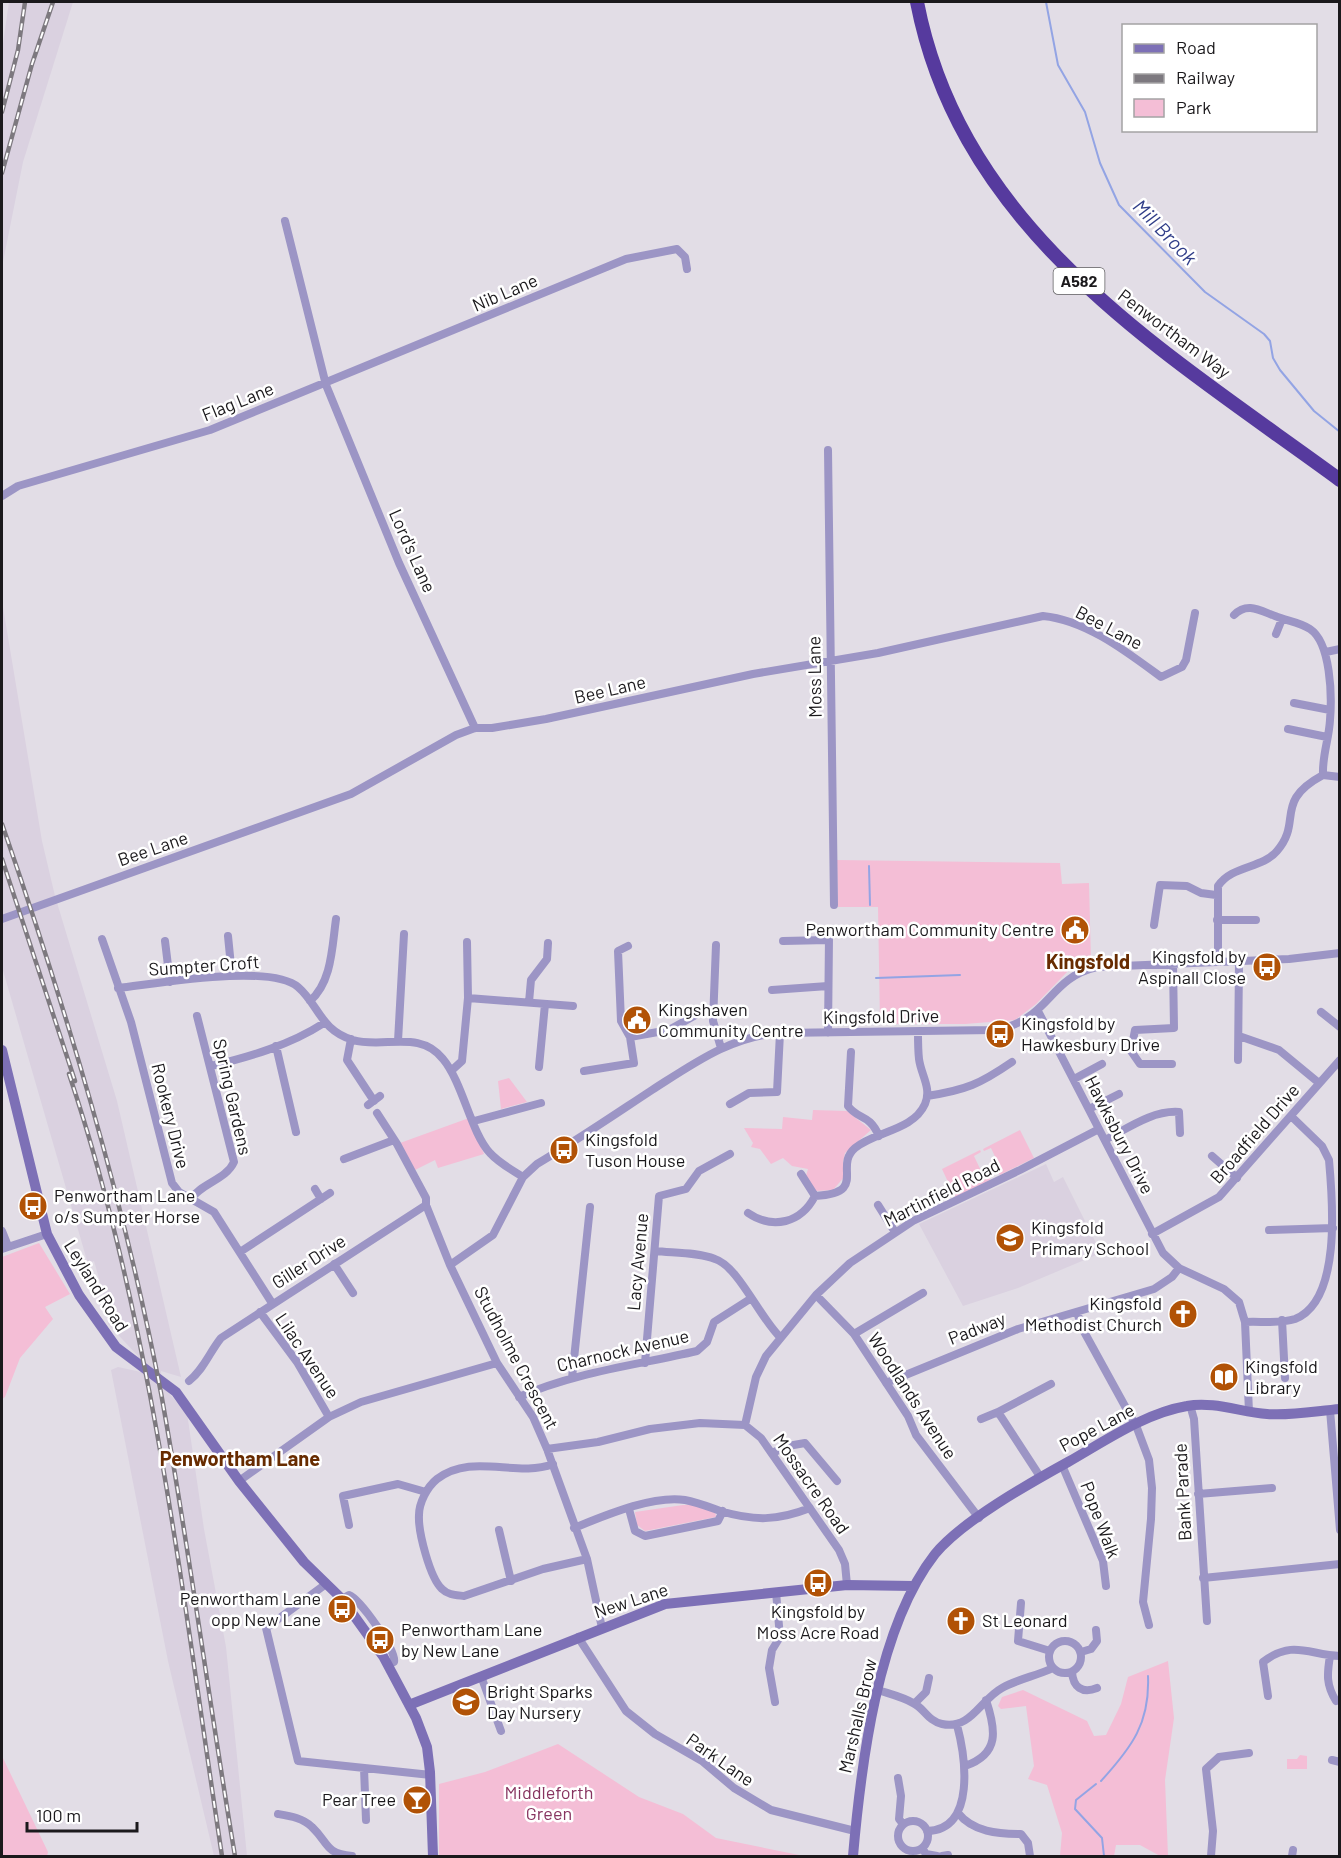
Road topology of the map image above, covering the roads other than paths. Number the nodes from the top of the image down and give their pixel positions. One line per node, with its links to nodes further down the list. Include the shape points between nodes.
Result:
1 (917, 2): 6 (highway, Penwortham Way / A582, via 943,89 962,130 986,172 1033,234 1118,317)
2 (285, 221): 4 (street)
3 (687, 269): 4 (street, Nib Lane, via 685,258 677,249 626,258)
4 (326, 385): 7 (street, Flag Lane, via 210,430 18,486); 17 (street, Lord's Lane, via 399,563)
5 (828, 450): 14 (street, Moss Lane)
6 (1340, 480)
7 (2, 495)
8 (1196, 614): 14 (street, Bee Lane, via 1186,660 1182,667 1161,676 1090,631 1043,616)
9 (1234, 615): 10 (street, via 1250,607)
10 (1282, 619): 11 (street); 13 (street, via 1310,628)
11 (1276, 634)
12 (1340, 650): 13 (street)
13 (1326, 652): 16 (street)
14 (830, 662): 17 (street, Bee Lane, via 753,674 546,719); 23 (street, Moss Lane)
15 (1294, 703): 16 (street)
16 (1330, 710): 19 (street)
17 (475, 728): 24 (street, Bee Lane, via 351,794)
18 (1288, 729): 19 (street)
19 (1327, 737): 20 (street)
20 (1323, 775): 21 (street); 22 (street, via 1294,798 1278,851 1224,877)
21 (1340, 777)
22 (1216, 895): 26 (street); 28 (street, via 1187,886 1160,885)
23 (834, 905)
24 (2, 919)
25 (336, 919): 50 (street, via 326,979 321,992)
26 (1217, 920): 27 (street); 41 (street)
27 (1256, 920)
28 (1154, 925)
29 (404, 934): 66 (street)
30 (228, 936): 44 (street)
31 (102, 939): 47 (street, Rookery Drive)
32 (165, 941): 45 (street)
33 (613, 941): 39 (street)
34 (783, 941): 46 (street, via 828,939)
35 (467, 942): 49 (street)
36 (548, 942): 51 (street, via 547,959 531,980)
37 (716, 945): 56 (street)
38 (628, 946): 39 (street)
39 (618, 951): 64 (street, via 621,1021)
40 (1340, 953): 42 (street, Kingsfold Drive)
41 (1218, 962): 42 (street, Kingsfold Drive); 43 (street, Kingsfold Drive)
42 (1239, 962): 63 (street)
43 (1173, 964): 54 (street, Kingsfold Drive, via 1079,971); 75 (street, via 1174,1028 1135,1030 1131,1051 1140,1064)
44 (232, 976): 45 (street, Sumpter Croft); 50 (street, Sumpter Croft, via 272,977 291,982)
45 (170, 982): 47 (street, Sumpter Croft)
46 (828, 986): 48 (street); 62 (street)
47 (118, 988): 111 (street, Rookery Drive, via 131,1022 172,1183)
48 (772, 990)
49 (468, 998): 51 (street); 78 (street, via 462,1061)
50 (310, 1001): 58 (street, Sumpter Croft)
51 (529, 1002): 52 (street)
52 (544, 1004): 53 (street); 77 (street)
53 (573, 1006)
54 (1038, 1011): 60 (street, Kingsfold Drive, via 1020,1024 1002,1029); 80 (street, Hawksbury Drive)
55 (1321, 1012): 59 (street)
56 (713, 1013): 64 (street, via 701,1012 669,1030); 68 (street)
57 (197, 1016): 76 (street, Spring Gardens)
58 (324, 1023): 65 (street, Sumpter Croft); 67 (street)
59 (1340, 1027)
60 (918, 1032): 62 (street, Kingsfold Drive); 83 (street, via 919,1061)
61 (780, 1033): 62 (street, Kingsfold Drive); 68 (street, Kingsfold Drive, via 762,1034); 86 (street, via 777,1092 749,1093)
62 (828, 1033)
63 (1239, 1036): 71 (street); 81 (street, via 1279,1050)
64 (630, 1037): 79 (street, via 634,1063)
65 (351, 1039): 66 (street, Sumpter Croft); 84 (street, via 347,1060)
66 (398, 1041): 78 (street, Sumpter Croft, via 425,1045 442,1057)
67 (276, 1046): 76 (street); 92 (street)
68 (721, 1048): 103 (street, Kingsfold Drive, via 537,1164)
69 (2, 1050): 120 (street, Leyland Road)
70 (851, 1052): 94 (street, via 848,1106 870,1120)
71 (1238, 1060)
72 (1340, 1060): 81 (street, Broadfield Drive)
73 (1012, 1062): 83 (street, via 963,1090)
74 (1102, 1064): 80 (street)
75 (1172, 1064)
76 (211, 1066): 111 (street, Spring Gardens, via 234,1162 231,1169 197,1189)
77 (538, 1067)
78 (451, 1071): 90 (street, Sumpter Croft)
79 (584, 1071)
80 (1074, 1079): 87 (street, Hawksbury Drive)
81 (1319, 1083): 89 (street, Broadfield Drive)
82 (1119, 1094): 87 (street)
83 (927, 1096): 94 (street, via 914,1117)
84 (374, 1100)
85 (541, 1103): 90 (street, via 533,1110)
86 (730, 1104)
87 (1089, 1109): 91 (street, Hawksbury Drive)
88 (377, 1113): 95 (street, Studholme Crescent)
89 (1291, 1116): 101 (street, via 1322,1146); 104 (street, Broadfield Drive)
90 (474, 1121): 103 (street, Sumpter Croft, via 490,1154)
91 (1099, 1129): 96 (street, Hawksbury Drive); 119 (street, Martinfield Road)
92 (296, 1132)
93 (1180, 1133): 96 (street, via 1179,1112 1171,1111 1157,1113)
94 (879, 1136): 108 (street, via 856,1146 850,1154 846,1186)
95 (394, 1140): 100 (street); 112 (street, Studholme Crescent)
96 (1106, 1140): 121 (street, Hawksbury Drive)
97 (730, 1154): 109 (street, Lacy Avenue, via 699,1171 686,1189)
98 (1212, 1156): 104 (street)
99 (1340, 1156): 101 (street)
100 (344, 1159)
101 (1329, 1160): 116 (street)
102 (801, 1174): 108 (street)
103 (523, 1177): 126 (street, Kingsfold Drive, via 493,1234)
104 (1237, 1178): 121 (street, Broadfield Drive, via 1206,1206)
105 (315, 1189): 110 (street)
106 (653, 1190): 109 (street, Lacy Avenue)
107 (330, 1193): 110 (street)
108 (815, 1196): 115 (street, via 794,1218 776,1223 762,1223)
109 (658, 1198): 123 (street, Lacy Avenue)
110 (321, 1199): 124 (street)
111 (190, 1200): 124 (street, Rookery Drive, via 214,1212)
112 (426, 1204): 125 (street, Giller Drive); 126 (street, Studholme Crescent)
113 (878, 1205): 119 (street)
114 (590, 1207): 141 (street)
115 (748, 1214)
116 (1333, 1228): 117 (street); 135 (street, via 1333,1273 1329,1286 1305,1314)
117 (1269, 1230)
118 (2, 1231): 122 (street)
119 (895, 1232): 130 (street, Martinfield Road, via 850,1263)
120 (47, 1234): 122 (street); 161 (street, Leyland Road, via 79,1295 110,1340 130,1360 176,1392)
121 (1152, 1234): 127 (street, Hawksbury Drive, via 1163,1253)
122 (5, 1248)
123 (655, 1251): 131 (street, via 705,1256 723,1262); 140 (street, Lacy Avenue)
124 (240, 1252): 132 (street, Rookery Drive)
125 (334, 1264): 128 (street); 132 (street, Giller Drive)
126 (450, 1265): 139 (street, Studholme Crescent)
127 (1179, 1268): 134 (street, Padway, via 1154,1289); 136 (street, Hawksbury Drive, via 1235,1296)
128 (353, 1293)
129 (923, 1293): 137 (street)
130 (816, 1296): 137 (street, Woodlands Avenue); 138 (street, Martinfield Road)
131 (750, 1299): 138 (street); 140 (street, Charnock Avenue, via 714,1323 707,1342 697,1351)
132 (273, 1303): 133 (street, Giller Drive)
133 (260, 1312): 143 (street, Giller Drive, via 221,1338 204,1360 204,1366); 151 (street, Lilac Avenue, via 297,1362)
134 (1077, 1312): 144 (street, Padway, via 1018,1329); 154 (street)
135 (1282, 1320): 136 (street); 142 (street)
136 (1245, 1322): 150 (street, Hawksbury Drive)
137 (854, 1334): 144 (street, Woodlands Avenue)
138 (780, 1337): 153 (street, Martinfield Road, via 756,1377)
139 (497, 1363): 146 (street, Studholme Crescent); 151 (street, via 390,1392)
140 (645, 1363): 141 (street, Charnock Avenue)
141 (572, 1378): 146 (street, Charnock Avenue)
142 (1285, 1378)
143 (189, 1381)
144 (886, 1383): 168 (street, Woodlands Avenue, via 916,1434)
145 (1051, 1384): 149 (street)
146 (519, 1397): 155 (street, Studholme Crescent)
147 (1190, 1405): 150 (street, Pope Lane); 154 (street, Pope Lane, via 1163,1412); 164 (street, Bank Parade)
148 (1335, 1409): 150 (street, Pope Lane); 172 (street)
149 (998, 1412): 152 (street); 159 (street)
150 (1249, 1412)
151 (329, 1417): 161 (street)
152 (981, 1419)
153 (744, 1425): 155 (street, via 675,1425); 156 (street, Mossacre Road)
154 (1135, 1426): 158 (street, Pope Lane); 184 (street, via 1145,1444 1152,1488 1143,1602)
155 (547, 1449): 157 (street, Studholme Crescent)
156 (772, 1453): 160 (street, via 805,1443); 165 (street, Mossacre Road)
157 (553, 1464): 163 (street, via 532,1469 478,1465 436,1479); 170 (street, Studholme Crescent)
158 (1062, 1465): 159 (street, Pope Lane); 180 (street, Pope Walk, via 1102,1561)
159 (1041, 1478): 168 (street, Pope Lane)
160 (837, 1481)
161 (239, 1482): 177 (street, Leyland Road, via 304,1562)
162 (1272, 1488): 164 (street)
163 (426, 1492): 169 (street, via 398,1484 344,1496); 176 (street, via 419,1508 420,1528 433,1576 442,1589 464,1596)
164 (1198, 1494): 175 (street, Bank Parade)
165 (810, 1508): 167 (street, via 785,1518 766,1519); 178 (street, Mossacre Road, via 840,1550)
166 (629, 1509): 167 (street, via 683,1499); 167 (street, via 635,1531 645,1536 718,1521); 170 (street)
167 (723, 1511)
168 (978, 1518): 179 (street, Pope Lane, via 936,1553)
169 (349, 1525)
170 (574, 1528): 173 (street, Studholme Crescent)
171 (499, 1530): 176 (street)
172 (1340, 1530)
173 (587, 1559): 176 (street); 185 (street, Studholme Crescent)
174 (1340, 1564): 175 (street)
175 (1203, 1578): 183 (street, Bank Parade)
176 (511, 1581)
177 (327, 1584): 203 (street, Leyland Road, via 365,1628); 208 (street, via 267,1626 266,1632 298,1761)
178 (847, 1585): 179 (street, New Lane); 181 (street, New Lane)
179 (913, 1586): 197 (street, Marshalls Brow)
180 (1106, 1586)
181 (776, 1592): 185 (street, New Lane, via 665,1604); 201 (street, via 780,1637 772,1650 769,1668)
182 (1022, 1604): 188 (street, via 1018,1641)
183 (1207, 1620)
184 (1149, 1625)
185 (602, 1628): 187 (street, New Lane)
186 (1096, 1630): 189 (street, via 1097,1641 1091,1649)
187 (578, 1637): 194 (street, New Lane); 215 (street, Park Lane, via 626,1710 655,1734 702,1761 734,1788 771,1810)
188 (1050, 1651): 189 (street, via 1065,1640); 192 (street)
189 (1081, 1652): 193 (street, via 1081,1661)
190 (1330, 1656): 191 (street); 198 (street, via 1311,1650 1273,1654 1263,1662); 200 (street, via 1328,1689)
191 (1340, 1656)
192 (1053, 1668): 193 (street, via 1062,1673); 199 (street, via 1021,1678)
193 (1072, 1672): 196 (street, via 1077,1687 1089,1691)
194 (481, 1676): 203 (street, New Lane); 205 (street)
195 (929, 1678): 202 (street, via 926,1692)
196 (1097, 1688)
197 (878, 1690): 202 (street); 215 (street, Marshalls Brow, via 863,1755)
198 (1268, 1696)
199 (986, 1700): 204 (street, via 969,1719); 207 (street, via 994,1733 991,1746 984,1758)
200 (1336, 1701)
201 (775, 1702)
202 (915, 1703): 204 (street, via 927,1717 941,1724)
203 (409, 1705): 209 (street, Leyland Road, via 422,1732)
204 (957, 1725): 207 (street)
205 (501, 1731)
206 (1249, 1753): 225 (street, via 1220,1757 1206,1769 1214,1831)
207 (965, 1766): 211 (street)
208 (364, 1768): 209 (street); 213 (street)
209 (430, 1775): 220 (street, Leyland Road)
210 (898, 1778): 214 (street, via 899,1819)
211 (958, 1813): 216 (street, via 941,1827); 224 (street, via 987,1831 1021,1834 1028,1843)
212 (278, 1815): 219 (street, via 296,1817 313,1828 329,1850)
213 (366, 1820)
214 (903, 1824): 216 (street, via 917,1821); 217 (street, via 898,1833)
215 (855, 1831): 221 (street, Marshalls Brow)
216 (927, 1831): 218 (street)
217 (902, 1847): 218 (street, via 909,1851); 222 (street)
218 (922, 1848): 223 (street, via 926,1854)
219 (352, 1857)
220 (433, 1857)
221 (852, 1857)
222 (897, 1857)
223 (937, 1857)
224 (1030, 1857)
225 (1211, 1857)

